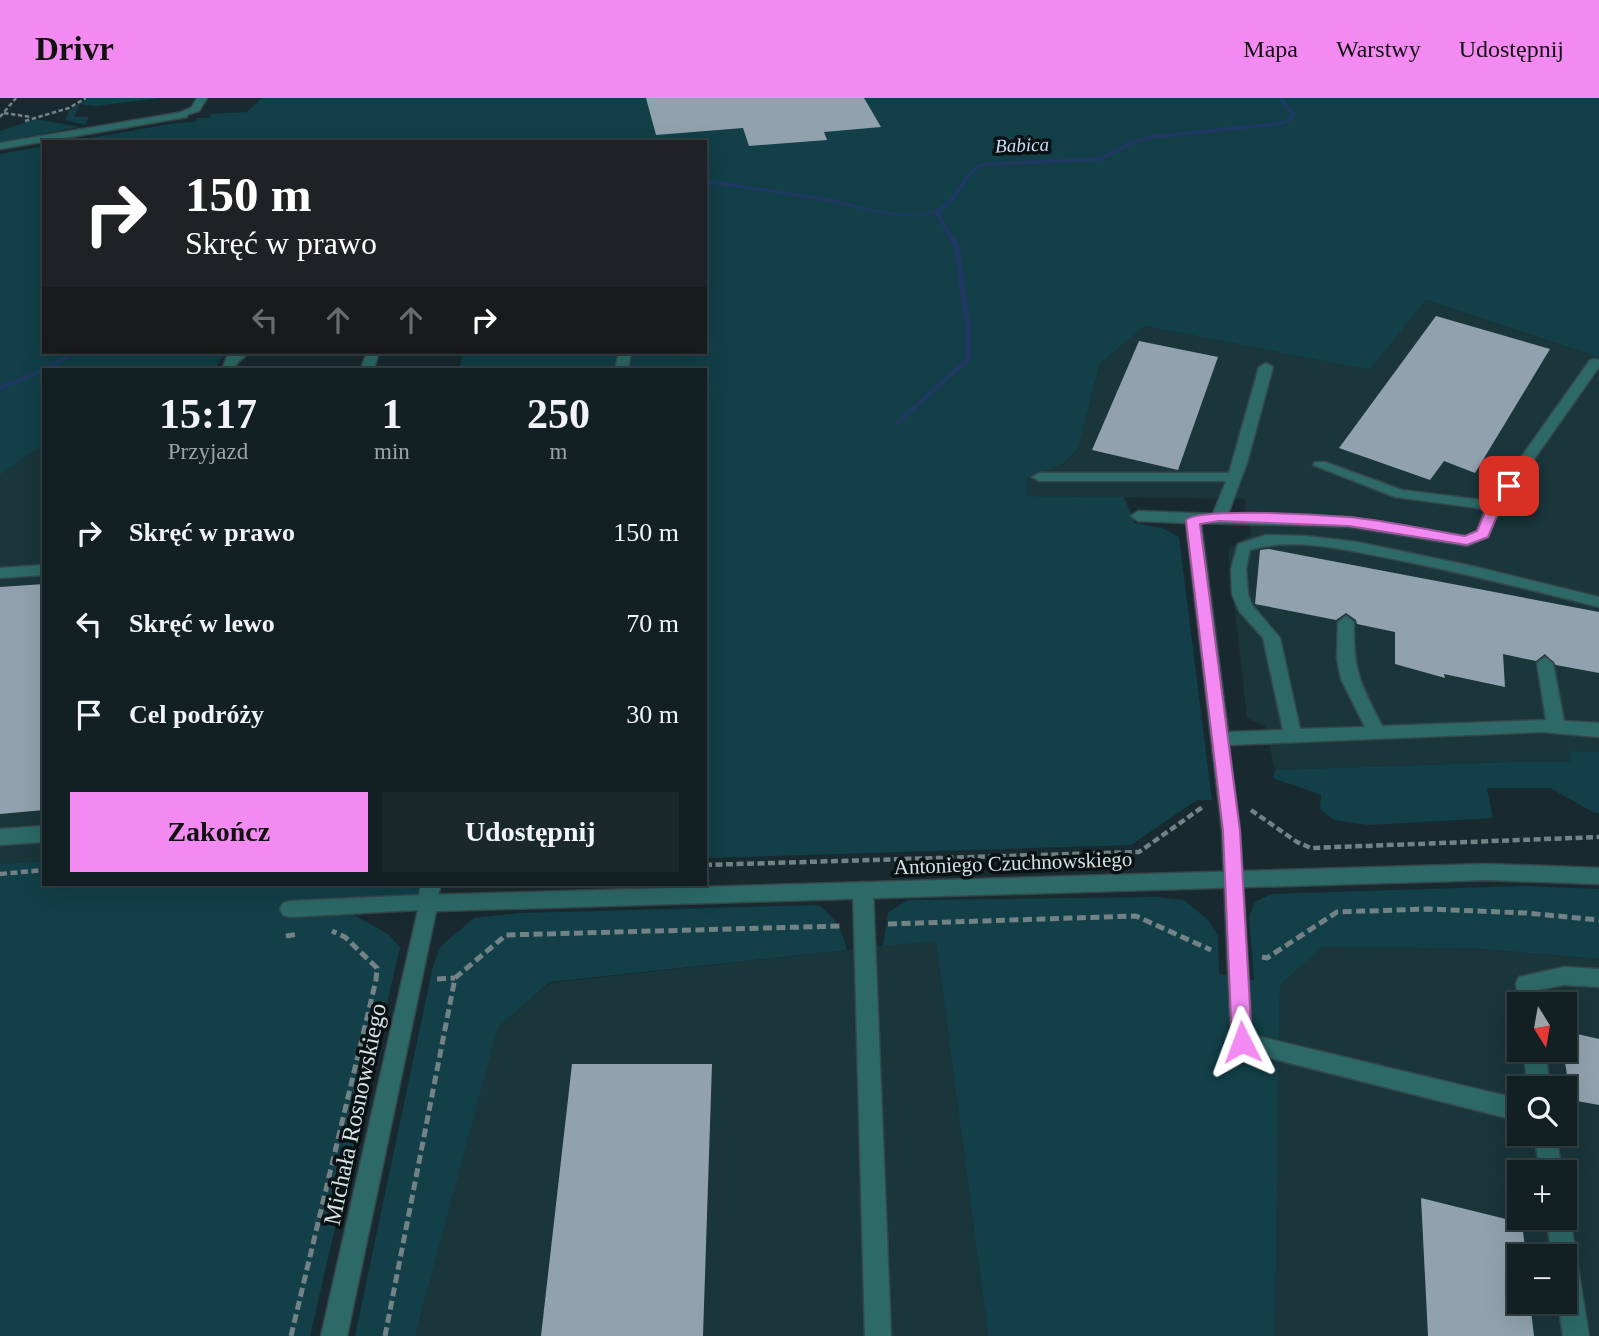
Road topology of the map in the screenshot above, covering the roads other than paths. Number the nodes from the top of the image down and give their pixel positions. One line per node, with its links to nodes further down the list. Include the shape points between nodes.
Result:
1 (202, 98): 2 (street, via 196,109 183,115)
2 (0, 146)
3 (241, 354): 6 (street)
4 (1595, 363): 10 (street)
5 (1266, 367): 9 (street)
6 (228, 368)
7 (1320, 465): 10 (street, via 1401,494)
8 (1039, 477): 9 (street)
9 (1234, 477): 12 (street)
10 (1494, 506): 12 (street, via 1483,534 1467,541 1349,522)
11 (1138, 516): 13 (street)
12 (1219, 517): 13 (street)
13 (1193, 520): 23 (street)
14 (42, 570): 15 (street)
15 (0, 573)
16 (1599, 602): 22 (street, via 1365,548 1254,540 1243,547 1238,563 1241,598 1274,643)
17 (1346, 622): 21 (street, via 1345,659 1350,679)
18 (1545, 663): 19 (street)
19 (1556, 727): 20 (street); 21 (street)
20 (1599, 730)
21 (1377, 733): 22 (street)
22 (1293, 737): 23 (street)
23 (1219, 739): 27 (street)
24 (42, 834): 25 (street)
25 (0, 837)
26 (1599, 876): 27 (street, Antoniego Czuchnowskiego, via 1487,872)
27 (1235, 880): 28 (street, Antoniego Czuchnowskiego); 33 (street, via 1242,1042)
28 (863, 890): 29 (street, Antoniego Czuchnowskiego); 36 (street)
29 (430, 893): 30 (street, Antoniego Czuchnowskiego); 35 (street, Michała Rosnowskiego)
30 (290, 909)
31 (1599, 978): 32 (street, via 1564,975 1525,983)
32 (1526, 992)
33 (1507, 1107)
34 (1573, 1314): 37 (street)
35 (334, 1336)
36 (878, 1336)
37 (1576, 1336)

